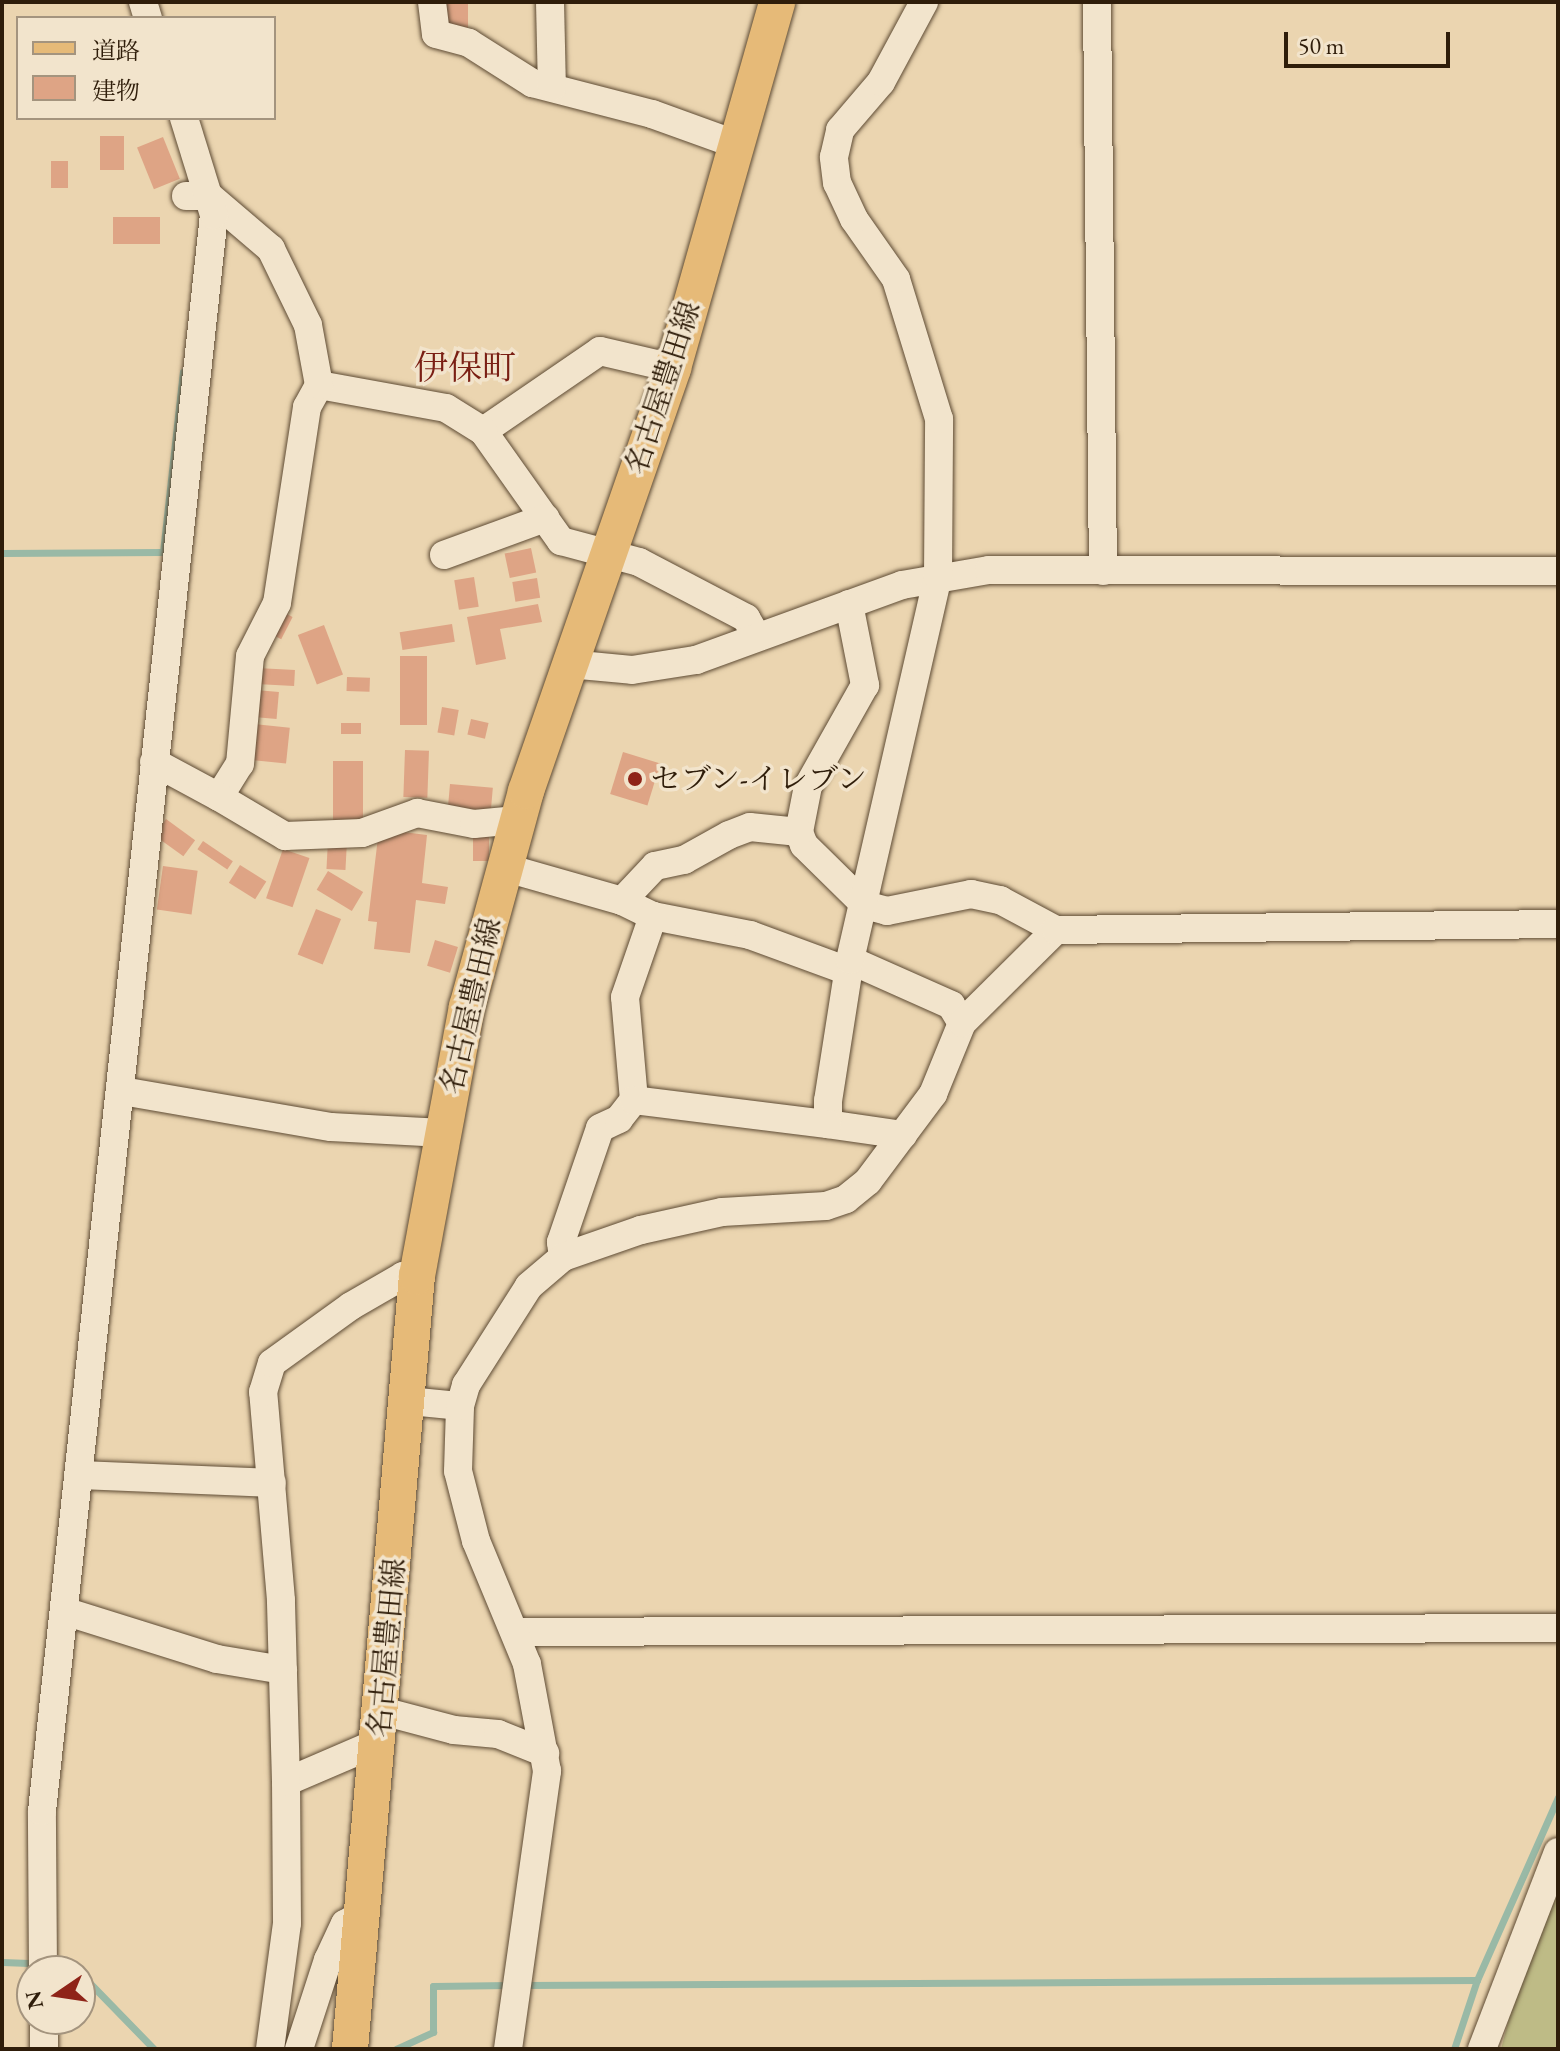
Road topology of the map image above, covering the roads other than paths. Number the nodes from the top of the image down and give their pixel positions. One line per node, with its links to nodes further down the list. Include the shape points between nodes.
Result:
1 (432, 2): 6 (street, via 436,34 469,43 532,83)
2 (550, 2): 6 (street)
3 (777, 2): 8 (main road, 名古屋豊田線)
4 (924, 2): 18 (street, via 881,82 840,130 834,157 837,183 854,219 896,279 939,419)
5 (1097, 2): 16 (street)
6 (552, 87): 8 (street)
7 (184, 120): 9 (street)
8 (735, 144): 10 (main road, 名古屋豊田線)
9 (199, 195): 11 (street, via 271,249 308,325); 22 (street, via 214,215)
10 (673, 368): 12 (street, via 600,351); 14 (main road, 名古屋豊田線)
11 (319, 385): 12 (street, via 446,408); 23 (street, via 307,407 277,603 250,656 240,764)
12 (483, 431): 13 (street)
13 (545, 518): 14 (street, via 561,541); 15 (street)
14 (609, 550): 20 (street, via 746,618); 21 (main road, 名古屋豊田線)
15 (444, 555)
16 (1103, 571): 17 (street); 18 (street, via 989,570)
17 (1558, 571)
18 (938, 577): 19 (street); 28 (street)
19 (849, 604): 20 (street); 25 (street, via 865,685 808,786)
20 (757, 637): 21 (street, via 658,668)
21 (569, 664): 24 (main road, 名古屋豊田線)
22 (154, 762): 23 (street); 34 (street)
23 (219, 797): 24 (street, via 285,836 362,833 417,813 474,824)
24 (517, 820): 26 (main road, 名古屋豊田線)
25 (799, 832): 27 (street, via 750,827 729,835 684,860 655,866); 28 (street, via 804,845)
26 (503, 867): 27 (street); 37 (main road, 名古屋豊田線)
27 (622, 901): 29 (street)
28 (865, 905): 31 (street, via 887,911 971,894 1000,900); 32 (street)
29 (653, 916): 32 (street, via 750,935); 35 (street, via 625,997)
30 (1558, 924): 31 (street)
31 (1056, 930): 33 (street)
32 (849, 966): 33 (street, via 951,1005); 36 (street)
33 (962, 1023): 38 (street, via 933,1094)
34 (122, 1091): 37 (street, via 331,1127); 43 (street)
35 (634, 1100): 36 (street); 39 (street, via 619,1119 600,1128 561,1242)
36 (828, 1124): 38 (street)
37 (443, 1133): 40 (main road, 名古屋豊田線)
38 (903, 1135): 39 (street, via 868,1181 846,1199 813,1207 722,1212 641,1230)
39 (563, 1257): 42 (street, via 529,1286 466,1385)
40 (417, 1276): 41 (main road, 名古屋豊田線); 44 (street, via 403,1276 351,1306 272,1363 263,1392)
41 (409, 1401): 42 (street); 49 (main road, 名古屋豊田線)
42 (460, 1406): 47 (street, via 458,1471 476,1541)
43 (82, 1475): 44 (street); 45 (street)
44 (272, 1483): 48 (street)
45 (64, 1611): 48 (street, via 217,1659); 54 (street, via 42,1811)
46 (1558, 1628): 47 (street)
47 (516, 1632): 50 (street)
48 (283, 1670): 51 (street)
49 (381, 1726): 50 (street, via 498,1734); 51 (street); 53 (main road, 名古屋豊田線)
50 (545, 1753): 58 (street, via 547,1771)
51 (286, 1782): 55 (street, via 287,1923)
52 (1558, 1852): 59 (street)
53 (363, 1913): 56 (street, via 345,1924 328,1960); 57 (main road, 名古屋豊田線)
54 (43, 1955)
55 (270, 2049)
56 (299, 2049)
57 (350, 2049)
58 (508, 2049)
59 (1482, 2049)

